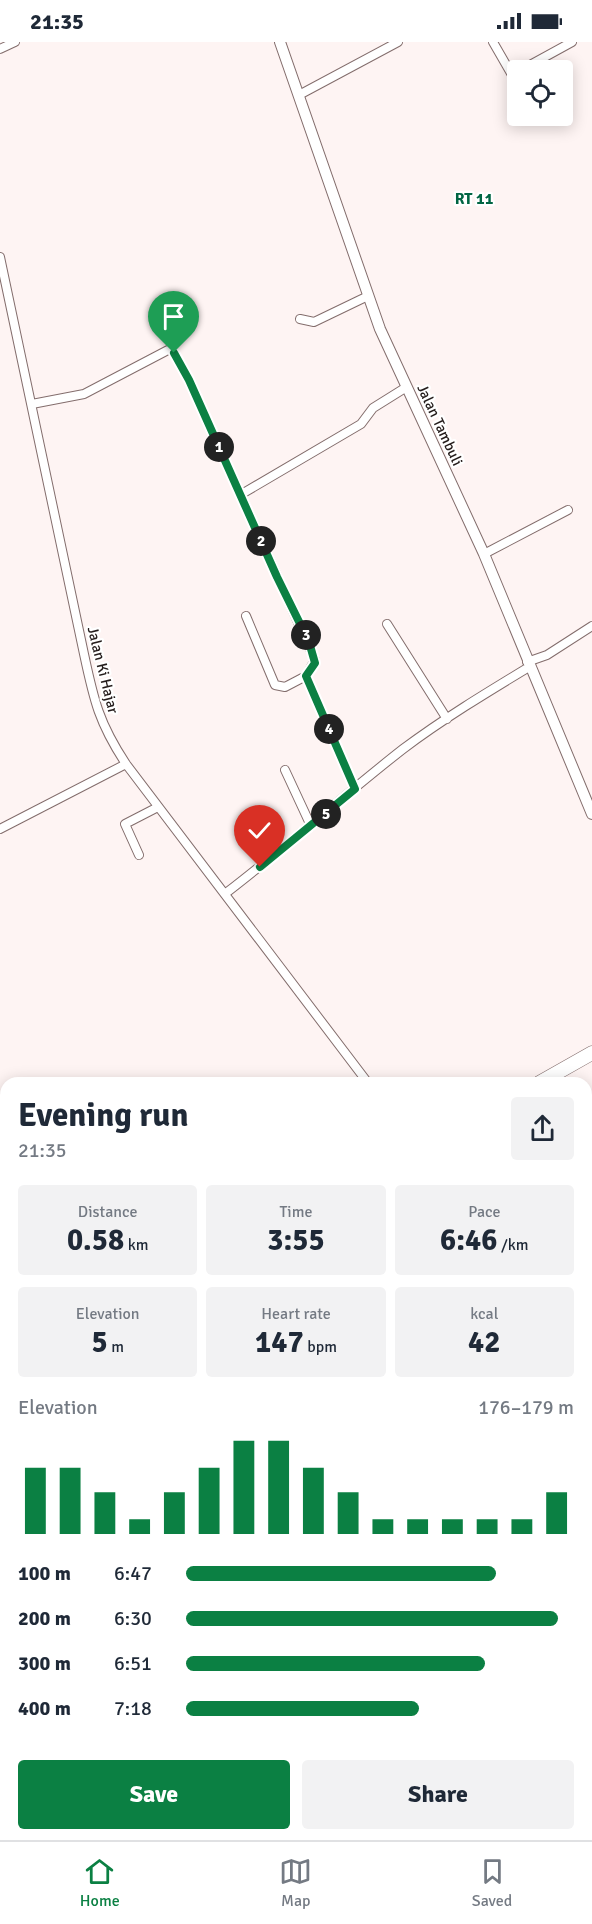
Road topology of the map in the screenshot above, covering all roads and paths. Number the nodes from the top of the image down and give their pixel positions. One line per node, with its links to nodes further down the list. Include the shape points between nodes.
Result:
1 (15, 42): 6 (street)
2 (280, 42): 9 (street, Jalan Tambuli)
3 (398, 42): 9 (street)
4 (493, 42): 8 (street)
5 (572, 42): 7 (street)
6 (0, 49)
7 (539, 60)
8 (507, 66)
9 (299, 95): 11 (street, Jalan Tambuli)
10 (0, 256): 14 (street, Jalan Ki Hajar)
11 (368, 296): 12 (street, via 314,322); 13 (street, Jalan Tambuli)
12 (300, 319)
13 (405, 388): 15 (street, via 373,408 361,424); 17 (street, Jalan Tambuli)
14 (32, 404): 15 (street, via 84,394 171,349 189,380); 24 (street, Jalan Ki Hajar, via 94,700 106,733)
15 (240, 495): 22 (street, via 314,655 315,663)
16 (568, 510): 17 (street)
17 (484, 554): 21 (street, Jalan Tambuli)
18 (246, 616): 22 (street, via 275,685 285,687)
19 (387, 624): 23 (street)
20 (592, 626): 21 (street)
21 (528, 664): 23 (street); 28 (street, Jalan Tambuli)
22 (306, 676): 26 (street)
23 (447, 719): 26 (street)
24 (126, 764): 27 (street, Jalan Ki Hajar); 30 (street)
25 (285, 770): 29 (street)
26 (355, 789): 29 (street)
27 (158, 807): 31 (street, via 125,824); 32 (street, Jalan Ki Hajar)
28 (592, 814)
29 (311, 826): 32 (street)
30 (0, 829)
31 (139, 855)
32 (226, 893): 34 (street, Jalan Ki Hajar)
33 (592, 1053): 35 (main road)
34 (364, 1077)
35 (550, 1077)

